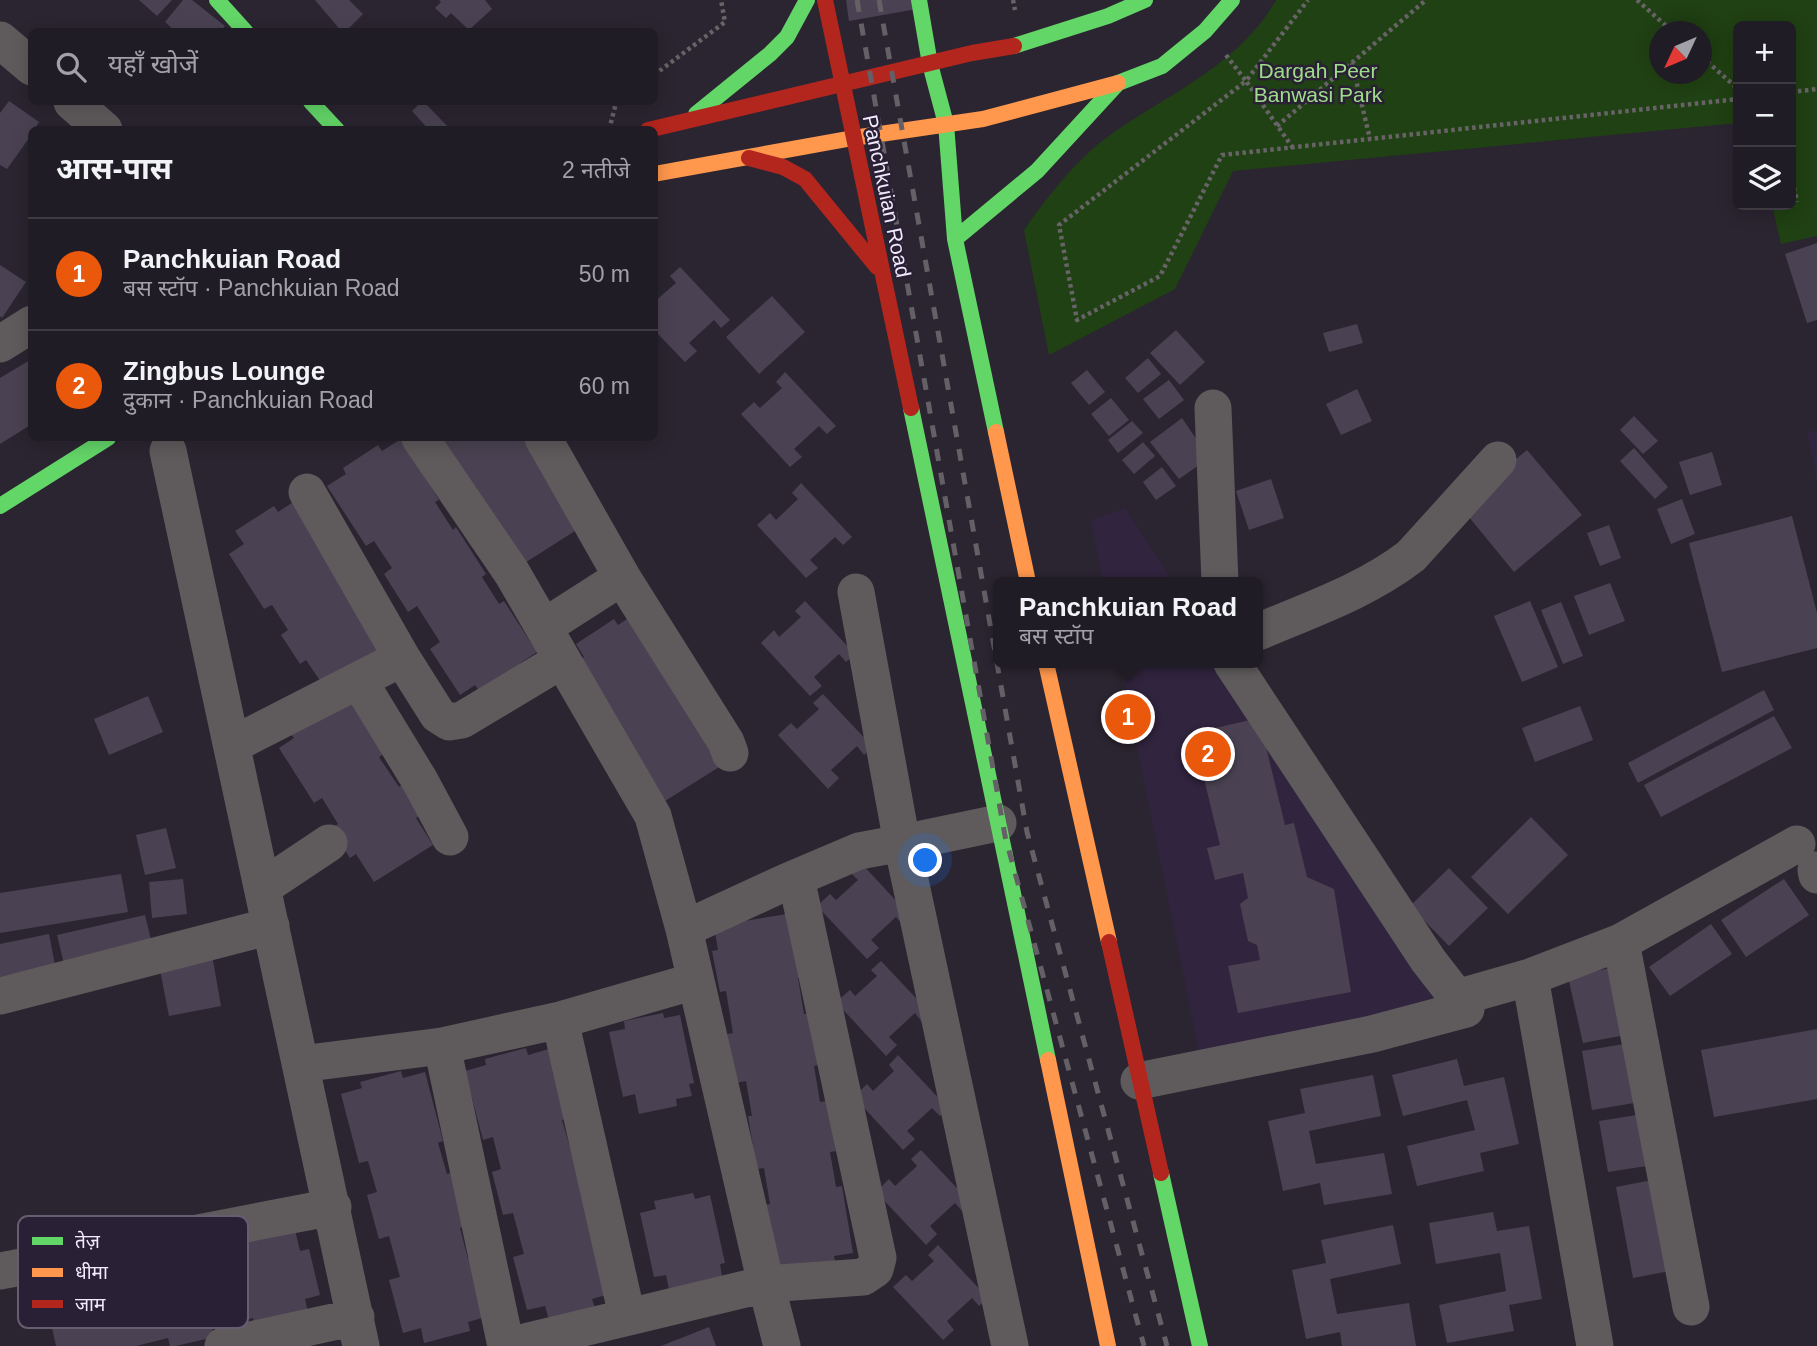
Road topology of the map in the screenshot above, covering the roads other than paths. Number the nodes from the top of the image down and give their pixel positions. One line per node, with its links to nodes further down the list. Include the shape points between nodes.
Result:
1 (217, 0): 7 (main road)
2 (807, 0): 15 (main road, via 787,37)
3 (825, 0): 12 (main road, Panchkuian Road)
4 (919, 0): 10 (main road)
5 (1145, 0): 10 (main road, via 1023,45)
6 (1232, 0): 11 (main road, via 1205,31 1162,66)
7 (242, 28)
8 (0, 40): 9 (street)
9 (28, 64)
10 (930, 64): 12 (main road); 16 (main road)
11 (1118, 83): 16 (main road, via 983,119); 23 (main road, via 1037,171)
12 (841, 84): 15 (main road); 20 (main road, Panchkuian Road)
13 (75, 105): 17 (street)
14 (314, 105): 18 (main road)
15 (689, 120): 19 (main road)
16 (946, 124): 20 (main road); 23 (main road)
17 (99, 126)
18 (333, 126)
19 (658, 128)
20 (853, 138): 21 (main road); 24 (main road, Panchkuian Road)
21 (746, 158): 22 (main road); 24 (main road, via 783,167 805,179)
22 (658, 173)
23 (955, 239): 36 (main road)
24 (882, 275): 48 (main road, Panchkuian Road)
25 (28, 326): 26 (street)
26 (0, 344)
27 (1213, 408): 37 (street)
28 (103, 441): 34 (main road)
29 (422, 441): 39 (street)
30 (544, 441): 35 (street)
31 (168, 451): 46 (street)
32 (1498, 460): 40 (street, via 1396,568)
33 (307, 492): 41 (street)
34 (0, 506)
35 (622, 577): 39 (street); 47 (street)
36 (1027, 577)
37 (1220, 577)
38 (856, 592): 51 (street)
39 (544, 627): 42 (street)
40 (1263, 630)
41 (402, 658): 42 (street, via 438,715 449,722 462,720); 45 (street)
42 (562, 660): 56 (street, via 653,816)
43 (1047, 668): 65 (main road)
44 (1235, 668): 61 (street, via 1428,960)
45 (359, 681): 46 (street); 49 (street)
46 (232, 745): 54 (street)
47 (730, 753)
48 (998, 823): 51 (street); 78 (main road, Panchkuian Road)
49 (450, 837)
50 (329, 843): 54 (street)
51 (902, 843): 53 (street, via 859,850); 77 (street)
52 (1810, 863): 57 (street)
53 (786, 882): 56 (street); 70 (street, via 799,892 878,1258 875,1269 863,1277)
54 (263, 887): 55 (street)
55 (271, 926): 60 (street); 64 (street)
56 (684, 929): 59 (street)
57 (1621, 942): 58 (street); 71 (street)
58 (1530, 977): 61 (street, via 1467,995); 80 (street)
59 (695, 981): 62 (street); 70 (street)
60 (0, 996)
61 (1466, 1009): 65 (street, via 1373,1034)
62 (560, 1020): 63 (street); 72 (street)
63 (442, 1046): 64 (street); 75 (street)
64 (301, 1064): 66 (street)
65 (1139, 1081): 79 (main road)
66 (332, 1207): 67 (street); 73 (street)
67 (248, 1223)
68 (18, 1267): 69 (street)
69 (0, 1270)
70 (766, 1284): 72 (street); 76 (street)
71 (1691, 1307)
72 (627, 1316): 75 (street)
73 (359, 1332): 74 (street)
74 (223, 1346)
75 (507, 1346)
76 (782, 1346)
77 (1010, 1346)
78 (1108, 1346)
79 (1200, 1346)
80 (1595, 1346)

